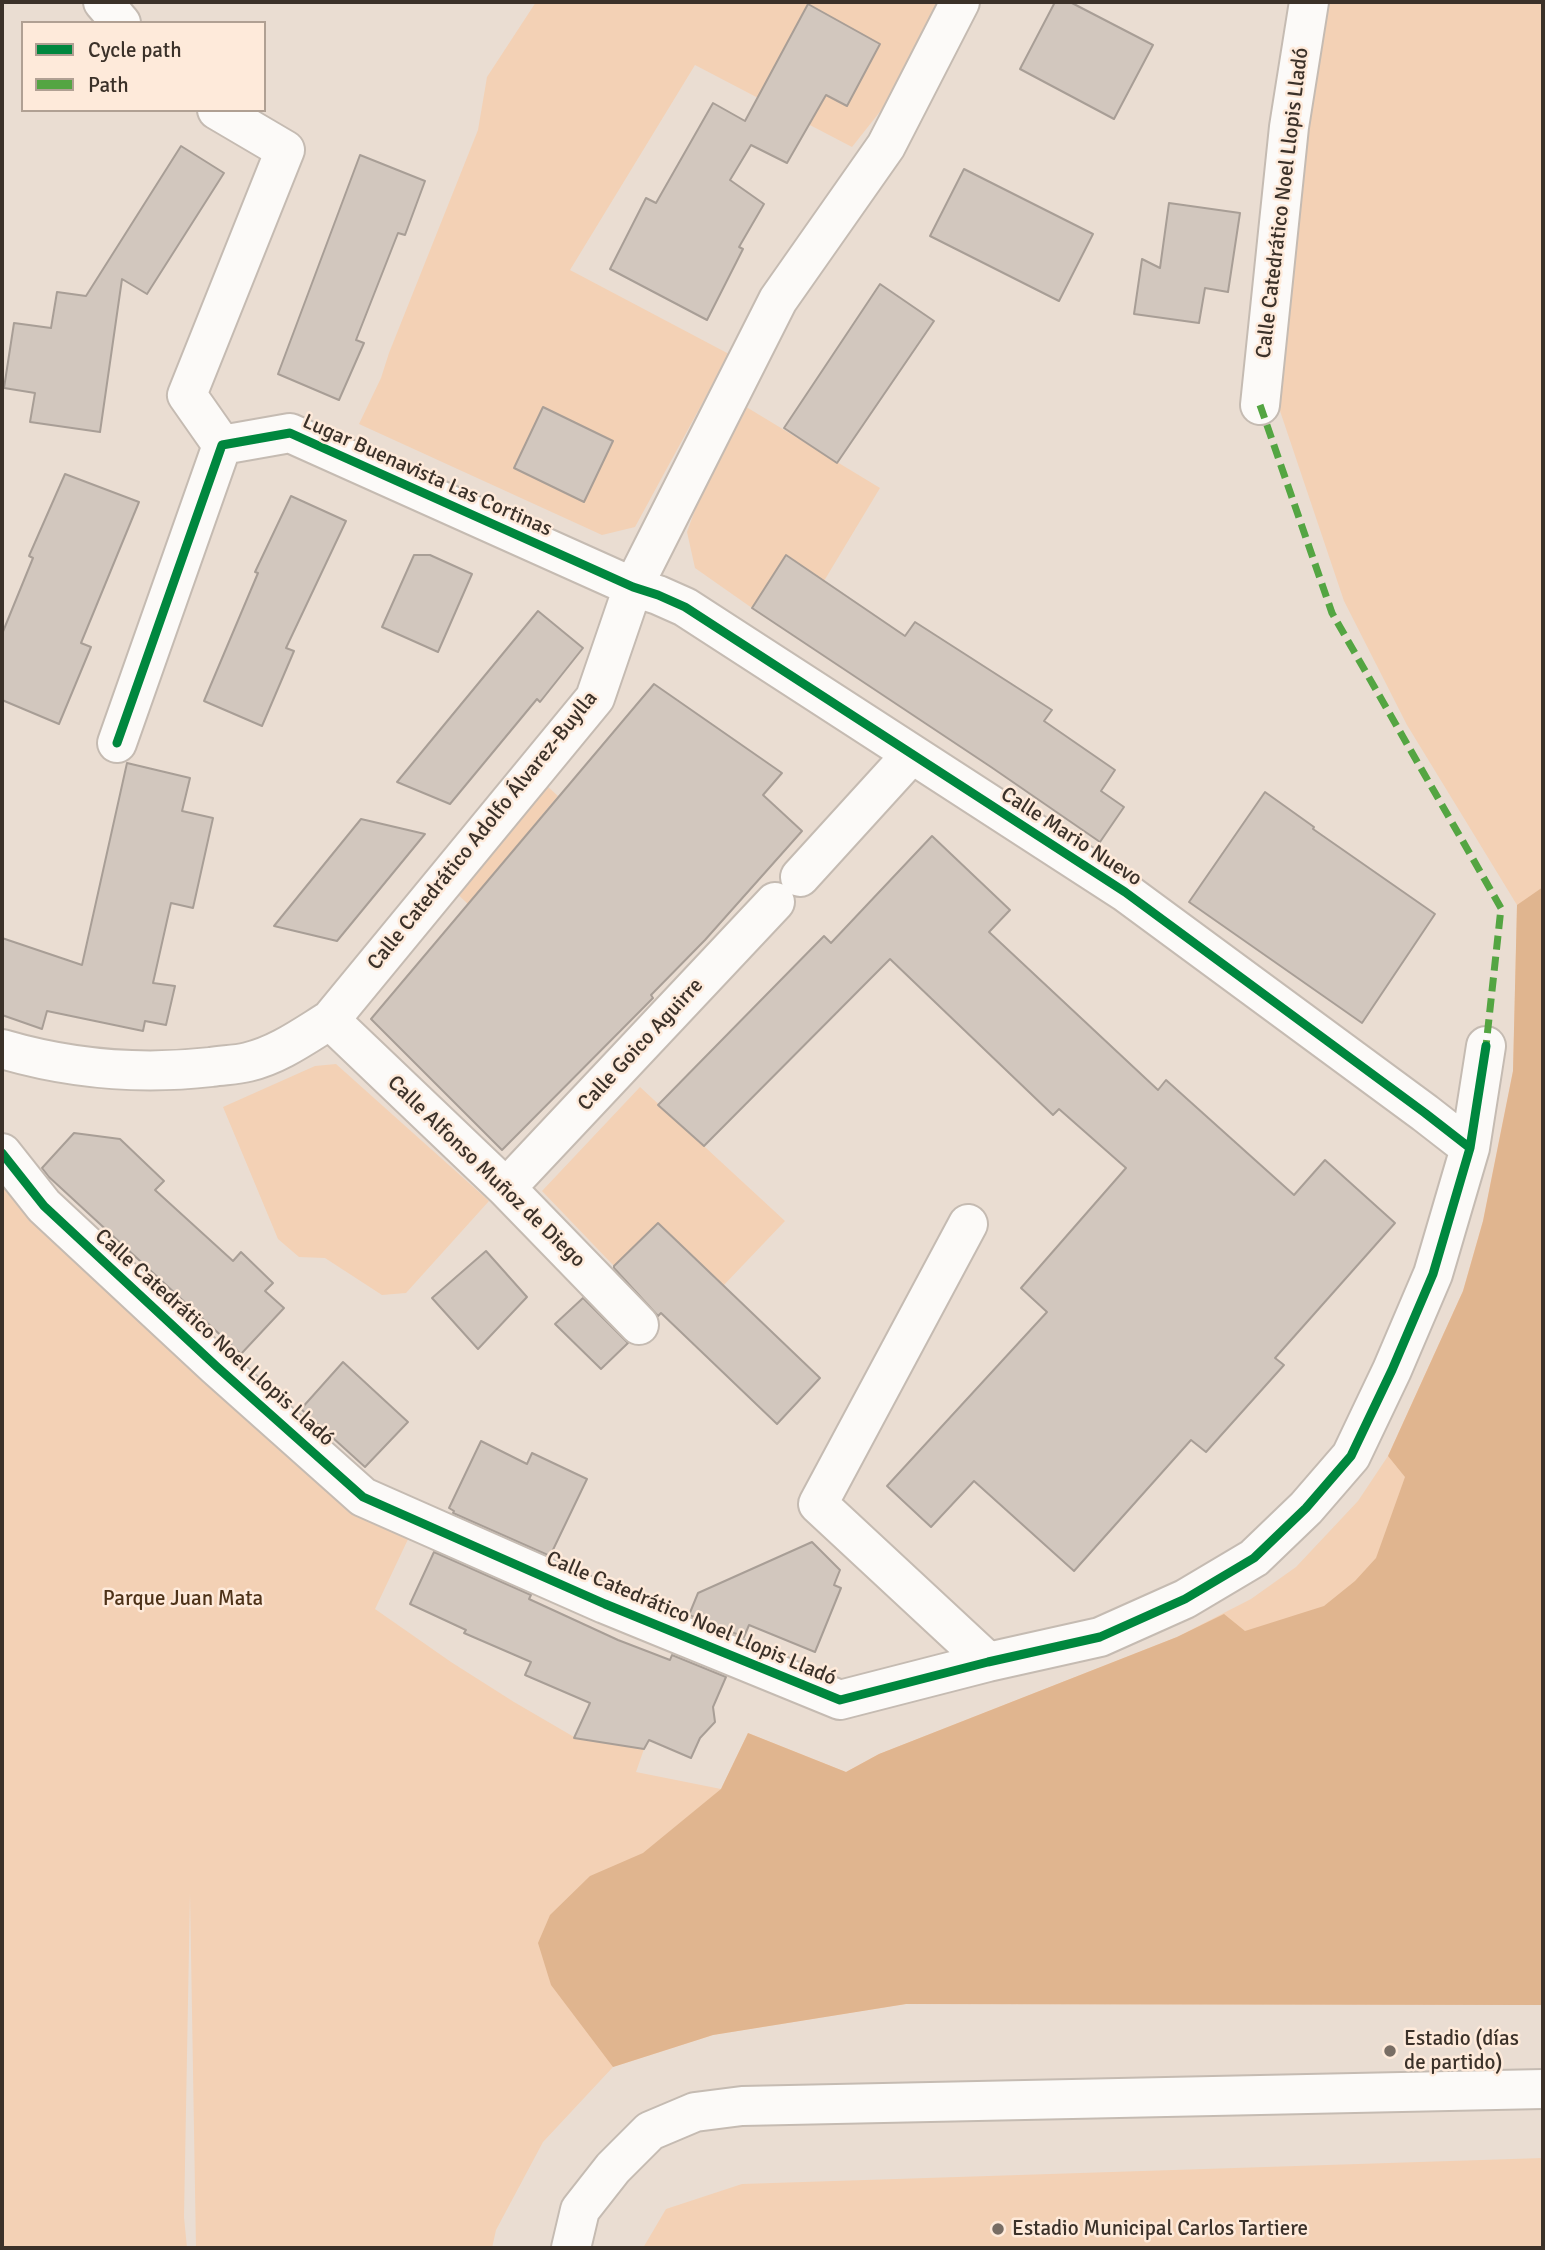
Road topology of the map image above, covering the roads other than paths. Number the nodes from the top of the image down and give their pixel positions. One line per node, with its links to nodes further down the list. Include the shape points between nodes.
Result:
1 (103, 2): 4 (street)
2 (960, 2): 8 (street, Calle Catedrático Adolfo Álvarez-Buylla, via 886,146 778,300)
3 (1309, 2): 6 (street, Calle Catedrático Noel Llopis Lladó, via 1289,127)
4 (119, 21)
5 (220, 112): 7 (street, via 285,150 187,395)
6 (1260, 405)
7 (222, 445): 8 (street, Lugar Buenavista Las Cortinas, via 290,433); 9 (street)
8 (633, 587): 10 (street, Calle Mario Nuevo, via 685,607); 11 (street, Calle Catedrático Adolfo Álvarez-Buylla, via 595,698)
9 (117, 743)
10 (912, 754): 14 (street, Calle Mario Nuevo, via 1125,892); 16 (street, Calle Goico Aguirre)
11 (330, 1020): 13 (street, Calle Catedrático Adolfo Álvarez-Buylla, via 289,1046 248,1062 178,1071 107,1070); 16 (street, Calle Alfonso Muñoz de Diego)
12 (1486, 1046): 14 (street, Calle Catedrático Noel Llopis Lladó)
13 (2, 1049)
14 (1470, 1148): 19 (street, Calle Catedrático Noel Llopis Lladó, via 1433,1274 1392,1370 1351,1456 1306,1508 1254,1558 1185,1600 1100,1637)
15 (2, 1153): 19 (street, Calle Catedrático Noel Llopis Lladó, via 44,1206 363,1497 605,1604 840,1700)
16 (506, 1188): 18 (street, Calle Alfonso Muñoz de Diego)
17 (968, 1224): 19 (street, via 818,1504)
18 (639, 1325)
19 (988, 1662)
20 (1543, 2088): 21 (street, via 742,2106 695,2112 650,2131 614,2168 580,2210)
21 (571, 2248)

